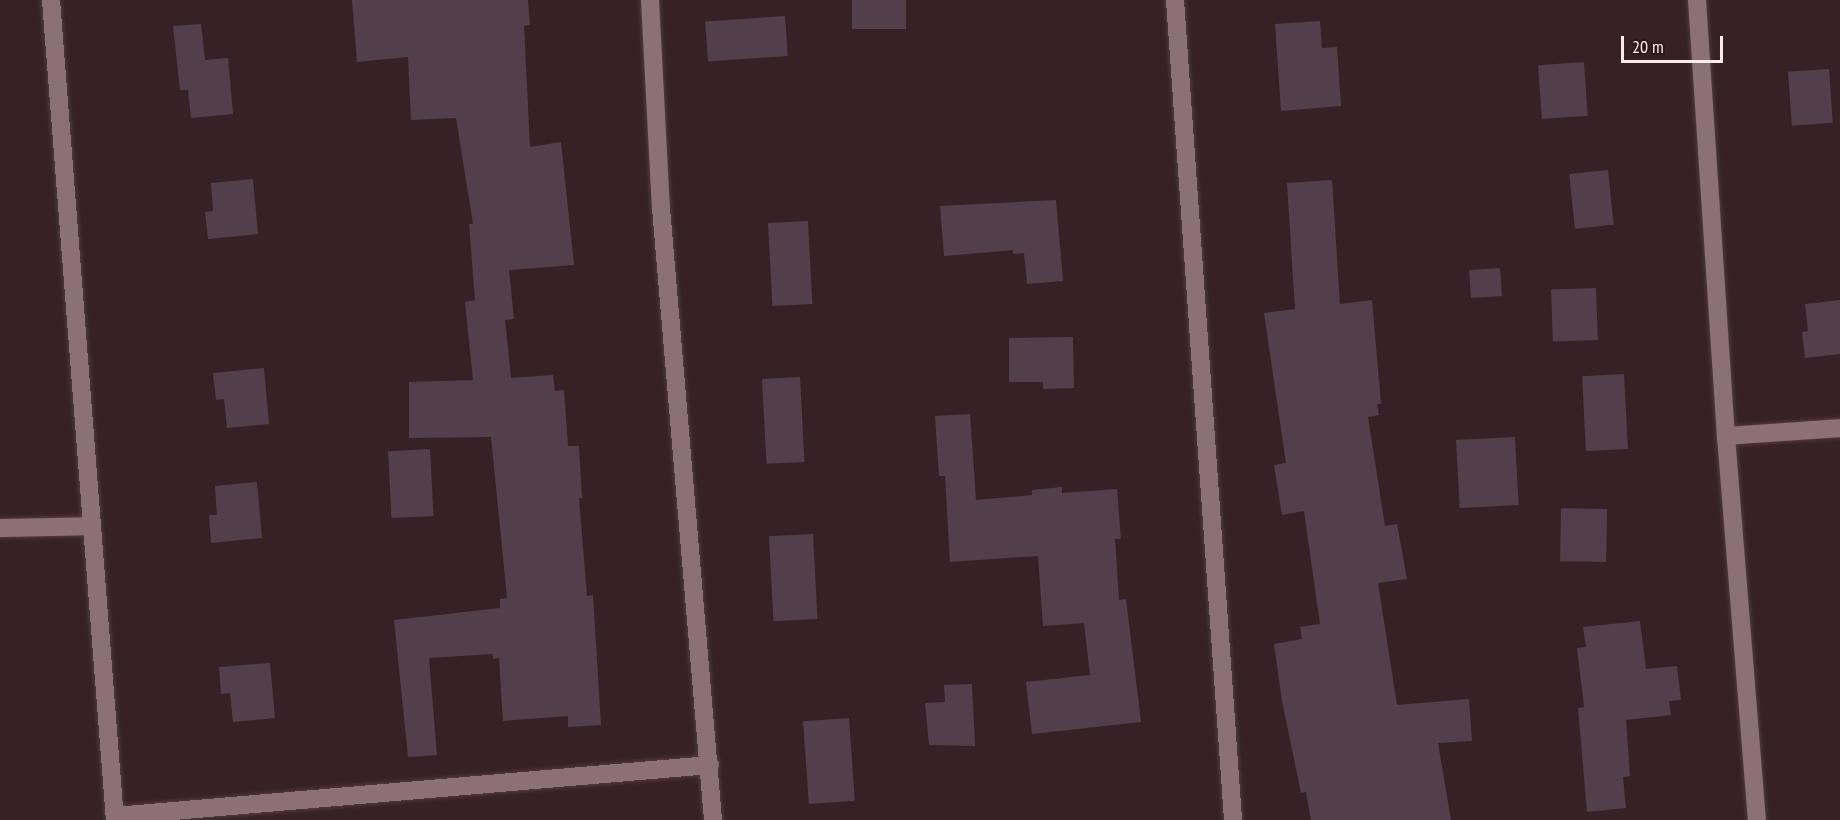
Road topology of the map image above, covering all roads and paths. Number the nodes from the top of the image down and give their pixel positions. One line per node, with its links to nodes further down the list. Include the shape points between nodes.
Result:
1 (51, 0): 7 (street)
2 (650, 0): 9 (street, via 661,208)
3 (1175, 0): 12 (street)
4 (1697, 0): 6 (street)
5 (1840, 428): 6 (street)
6 (1726, 436): 13 (street)
7 (92, 526): 8 (street); 10 (street)
8 (0, 528)
9 (710, 765): 10 (street); 11 (street)
10 (115, 818)
11 (713, 820)
12 (1233, 820)
13 (1757, 820)

